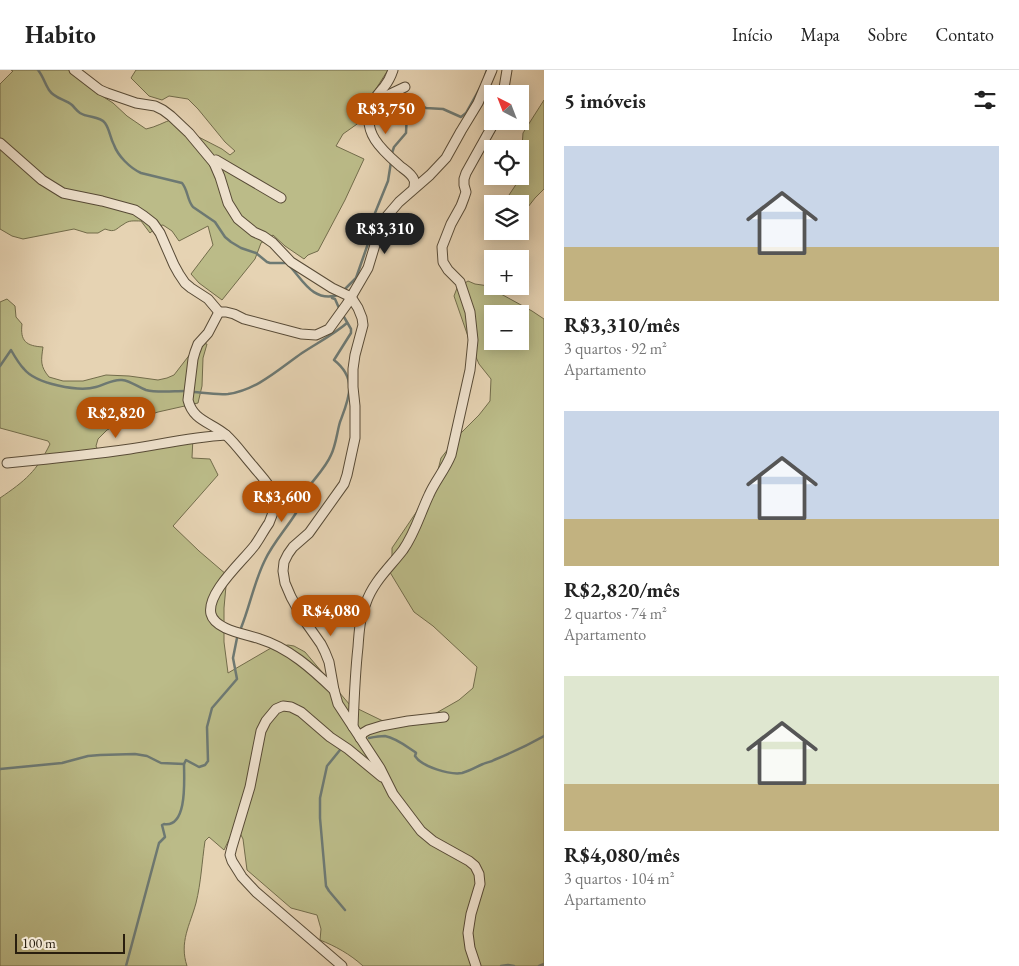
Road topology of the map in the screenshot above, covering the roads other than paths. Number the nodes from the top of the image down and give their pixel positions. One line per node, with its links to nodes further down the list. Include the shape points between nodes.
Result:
1 (74, 70): 10 (street, via 100,90 163,110 189,133)
2 (393, 70): 7 (street, via 372,102)
3 (492, 70): 11 (street, via 478,103 446,158)
4 (507, 70): 5 (street)
5 (504, 85)
6 (404, 87): 7 (street, via 386,96)
7 (370, 111): 11 (street, via 370,130 378,146 410,174)
8 (490, 130): 19 (street, via 466,173 466,192 442,247 443,262 460,282 470,312 473,340 470,370 451,455 403,550 366,600 359,633)
9 (0, 143): 14 (street, via 52,187 135,210 144,216 160,233 185,283 208,299)
10 (214, 163): 12 (street, via 216,160); 13 (street, via 228,203 238,219 268,240 291,262)
11 (414, 188): 13 (street, via 386,216 368,268)
12 (281, 198)
13 (351, 297): 14 (street, via 329,329 316,335); 17 (street, via 363,325 353,370 356,425 347,475 344,484 308,533 288,554 283,571 291,597 325,652)
14 (219, 312): 15 (street, via 195,352 188,400 200,419)
15 (226, 435): 16 (street); 17 (street, via 268,484 275,502 255,545 218,589 210,606 211,615 219,625 275,644 290,653)
16 (7, 463)
17 (334, 690): 19 (street, via 338,704)
18 (444, 717): 20 (street, via 381,726 368,730)
19 (353, 727): 20 (street)
20 (360, 738): 21 (street)
21 (385, 780): 22 (street, via 301,712 283,706 276,709 261,731 250,787 230,855 242,877 256,892); 23 (street, via 421,831 433,842 469,861 479,874 480,884 468,933)
22 (342, 966)
23 (476, 966)

